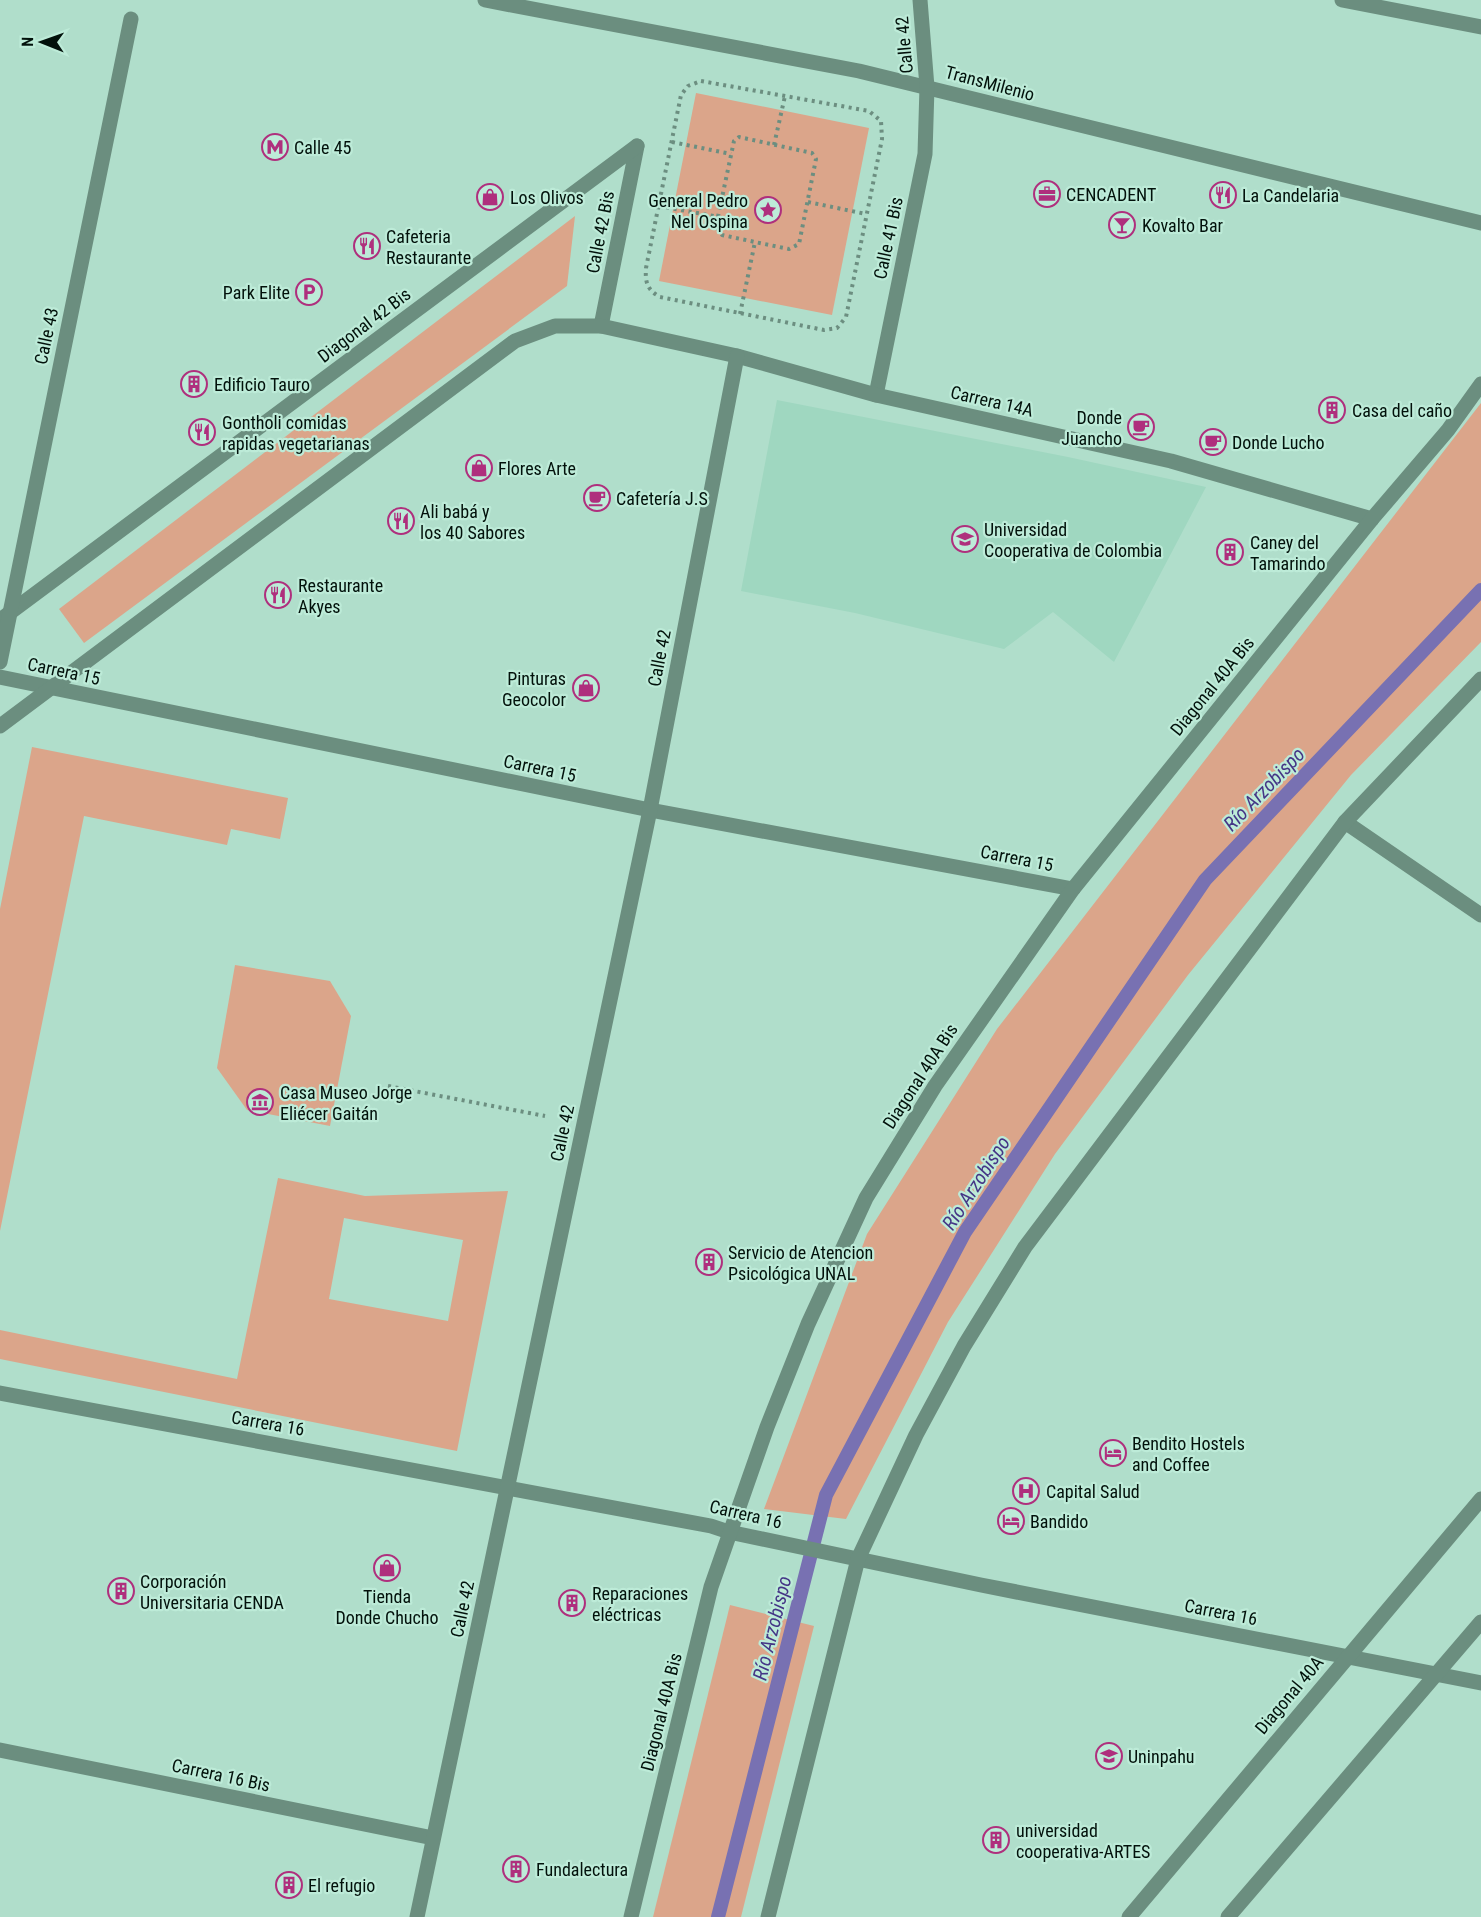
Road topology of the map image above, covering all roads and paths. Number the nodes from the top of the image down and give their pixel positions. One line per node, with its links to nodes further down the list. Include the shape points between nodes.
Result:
1 (485, 0): 6 (street, TransMilenio)
2 (920, 0): 6 (street, Calle 42)
3 (1342, 0): 5 (street)
4 (131, 19): 24 (street, Calle 43)
5 (1481, 27)
6 (927, 87): 16 (street, TransMilenio); 22 (street, Calle 41 Bis, via 926,154)
7 (785, 96): 8 (path, via 693,82 681,95); 9 (path); 14 (path, via 869,111 881,121 882,139)
8 (672, 142): 11 (path); 13 (path)
9 (774, 145): 11 (path, via 739,137); 12 (path, via 815,156)
10 (637, 146): 19 (street, Calle 42 Bis); 24 (street, Diagonal 42 Bis)
11 (731, 154): 15 (path)
12 (808, 202): 14 (path); 17 (path, via 797,247)
13 (659, 206): 15 (path); 18 (path, via 645,276 651,293)
14 (866, 214): 18 (path, via 846,317 837,328 824,330)
15 (718, 217): 17 (path, via 716,226 722,236)
16 (1481, 223)
17 (755, 242): 18 (path)
18 (740, 314)
19 (601, 326): 20 (street, Carrera 14A); 28 (street, via 555,326 515,341)
20 (736, 356): 22 (street, Carrera 14A); 30 (street, Calle 42)
21 (1481, 384): 23 (street, Diagonal 40A Bis, via 1448,430)
22 (876, 395): 23 (street, Carrera 14A, via 1171,461)
23 (1372, 519): 32 (street, Diagonal 40A Bis)
24 (4, 617): 25 (street, Calle 43)
25 (0, 662)
26 (0, 677): 28 (street, Carrera 15)
27 (1481, 679): 31 (street)
28 (51, 687): 29 (street); 30 (street, Carrera 15)
29 (0, 726)
30 (650, 810): 32 (street, Carrera 15); 37 (street, Calle 42)
31 (1345, 822): 33 (street); 40 (street, via 1025,1247 916,1435)
32 (1073, 889): 39 (street, Diagonal 40A Bis, via 935,1086 866,1198 808,1324)
33 (1481, 915)
34 (388, 1086): 35 (path)
35 (545, 1116)
36 (0, 1394): 37 (street, Carrera 16)
37 (508, 1486): 39 (street, Carrera 16); 46 (street, Calle 42)
38 (1481, 1499): 42 (street, Diagonal 40A)
39 (736, 1534): 40 (street, Carrera 16); 48 (street, Diagonal 40A Bis, via 711,1587)
40 (858, 1559): 42 (street, Carrera 16); 49 (street)
41 (1481, 1622): 43 (street)
42 (1347, 1656): 43 (street, Carrera 16); 50 (street, Diagonal 40A)
43 (1438, 1674): 44 (street, Carrera 16); 51 (street)
44 (1481, 1683)
45 (0, 1750): 46 (street, Carrera 16 Bis)
46 (433, 1838): 47 (street, Calle 42)
47 (417, 1917)
48 (631, 1917)
49 (768, 1917)
50 (1129, 1917)
51 (1228, 1917)

